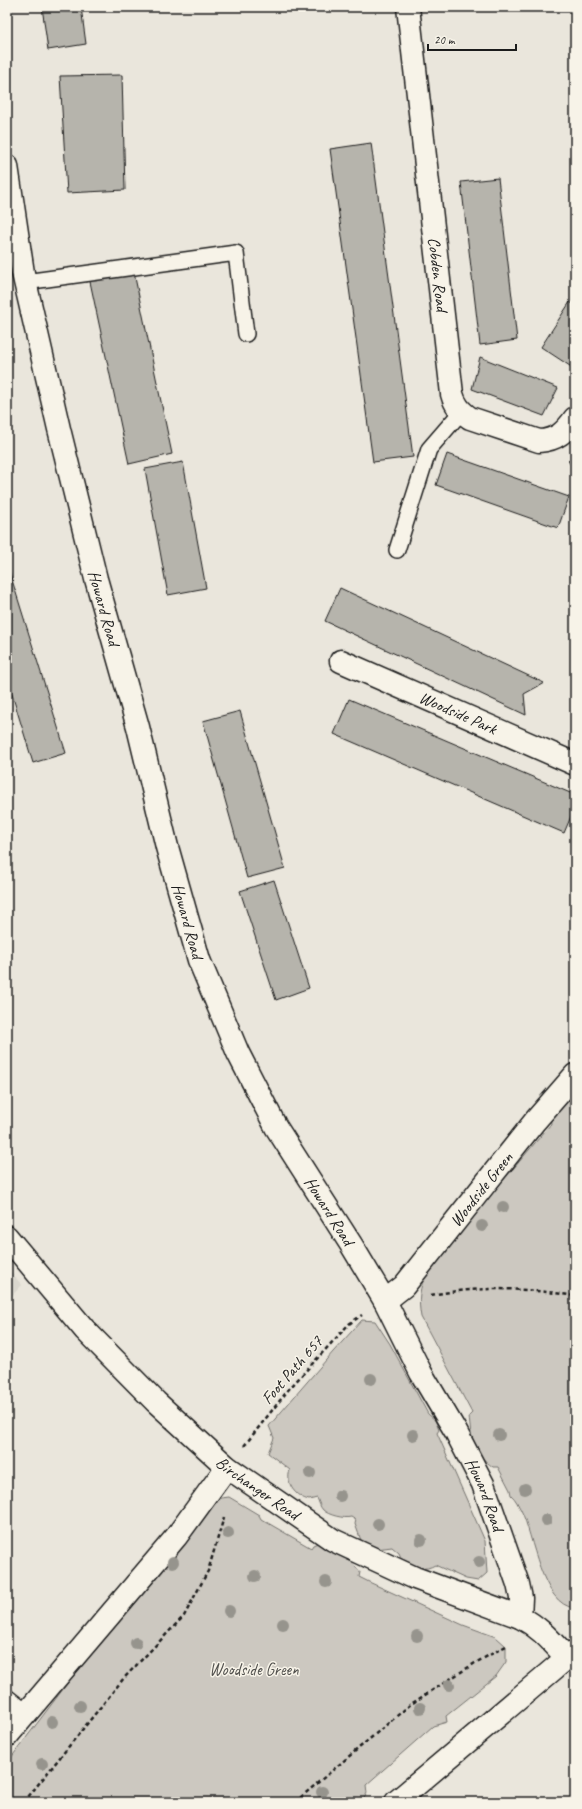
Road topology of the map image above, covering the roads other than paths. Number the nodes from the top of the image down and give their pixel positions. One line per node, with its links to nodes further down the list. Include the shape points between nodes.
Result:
1 (408, 7): 6 (street, Cobden Road, via 452,394 454,403)
2 (7, 166): 3 (street, Howard Road)
3 (14, 257): 4 (street, Howard Road)
4 (25, 282): 5 (lane, via 236,253); 13 (street, Howard Road, via 96,579 199,960 238,1053 276,1127)
5 (246, 334)
6 (461, 412): 7 (street, via 470,418 539,440 551,440 559,436); 8 (lane, via 430,448)
7 (575, 418)
8 (397, 550)
9 (341, 661): 10 (street, Woodside Park)
10 (575, 764)
11 (575, 1075): 13 (street, Woodside Green, via 535,1121 404,1286)
12 (7, 1237): 14 (street, Birchanger Road, via 85,1330 156,1402)
13 (385, 1301): 15 (street, Howard Road, via 421,1373 483,1484 518,1584 521,1598)
14 (227, 1467): 15 (street, Birchanger Road, via 333,1540 415,1578); 18 (street, via 176,1537)
15 (520, 1617): 16 (street, Birchanger Road, via 542,1630)
16 (571, 1654): 20 (street)
17 (7, 1697): 18 (lane)
18 (26, 1712): 19 (street)
19 (7, 1736)
20 (396, 1802)

